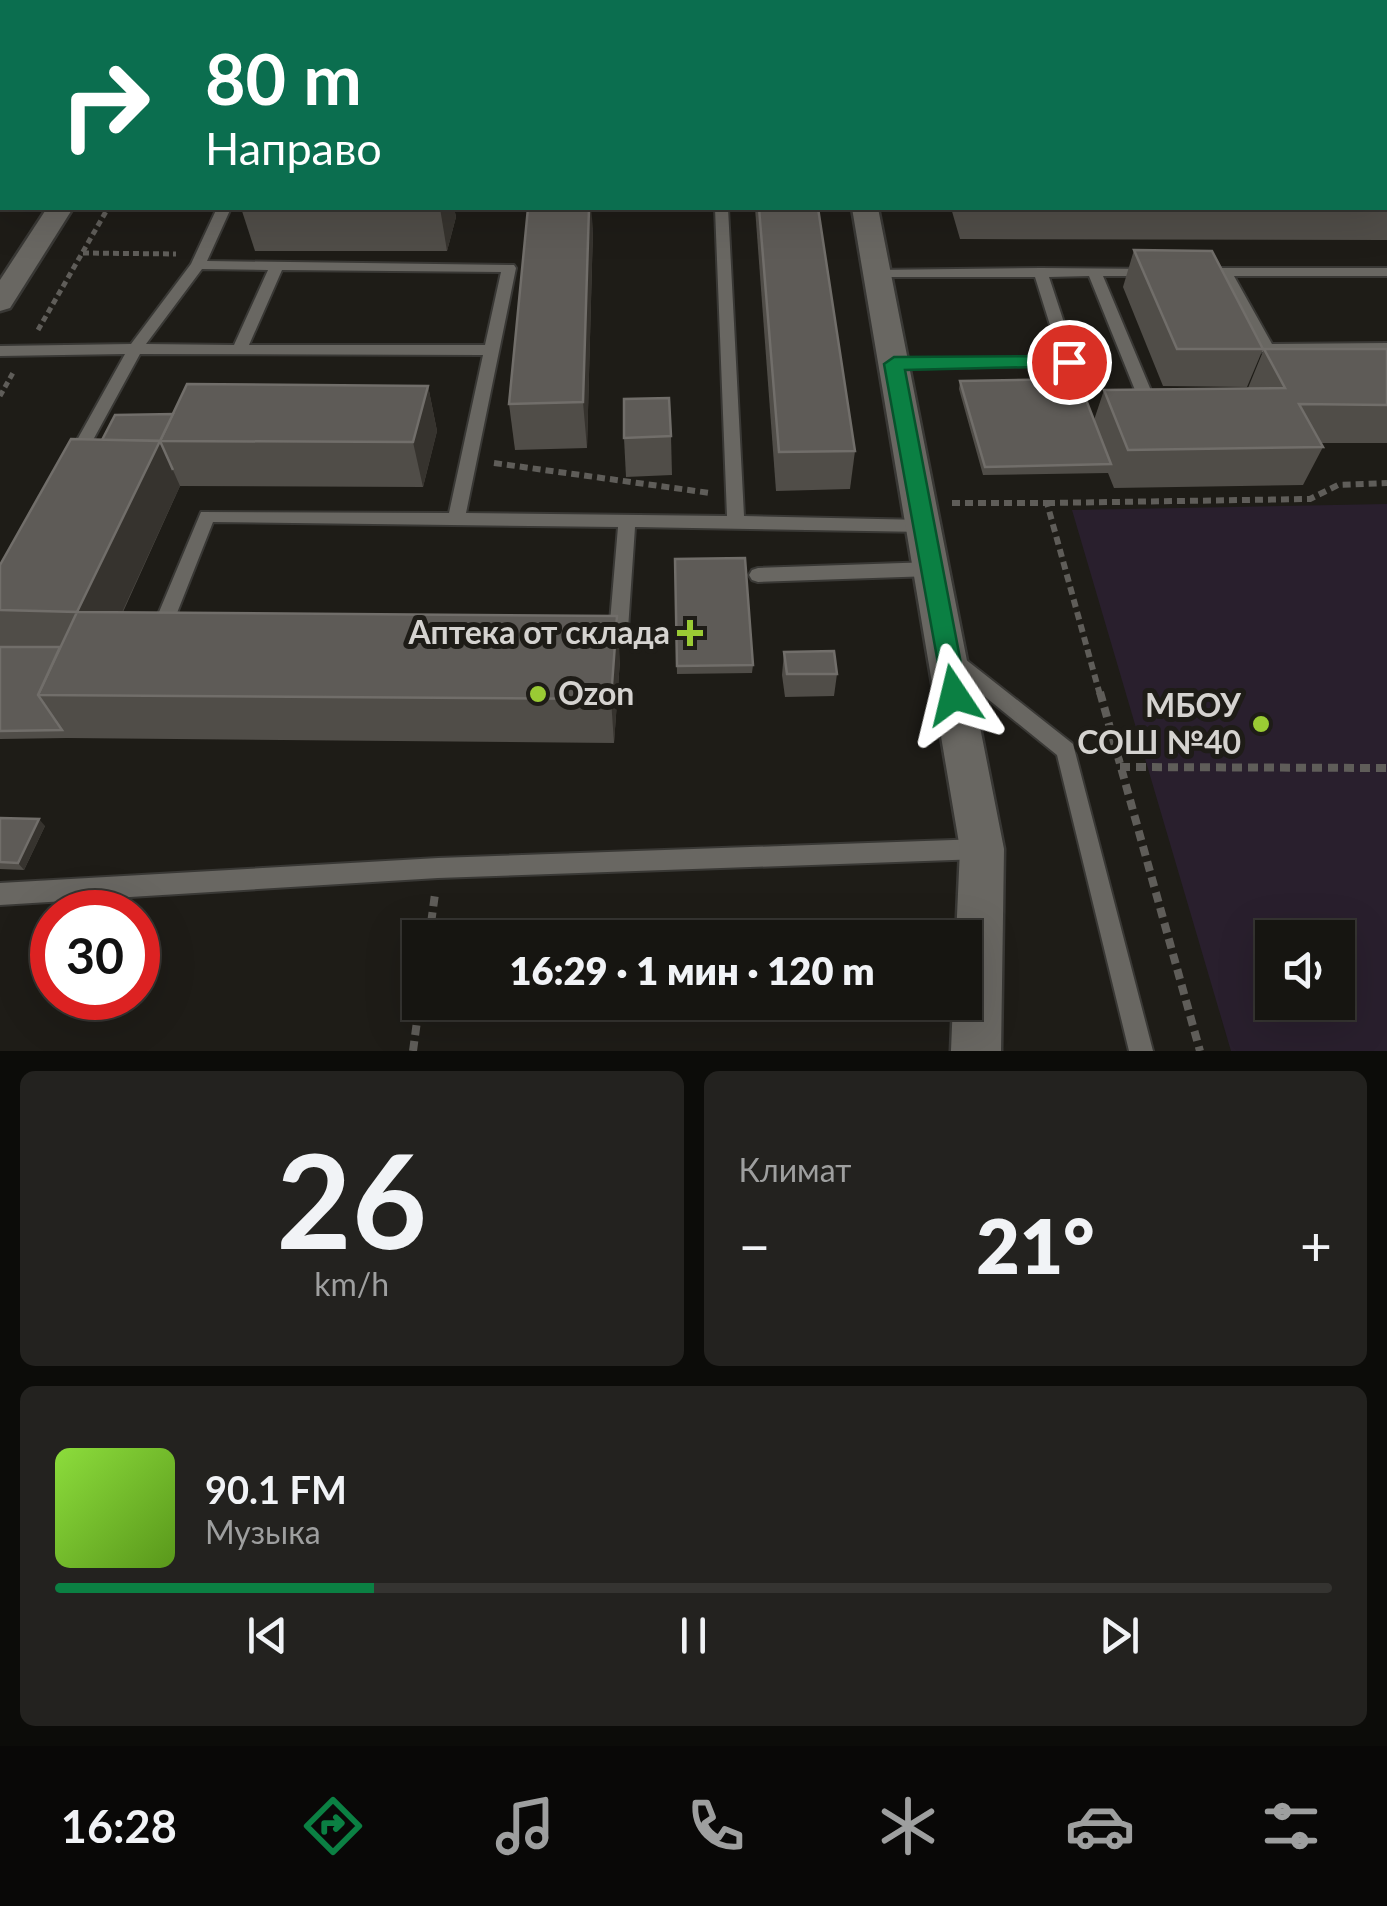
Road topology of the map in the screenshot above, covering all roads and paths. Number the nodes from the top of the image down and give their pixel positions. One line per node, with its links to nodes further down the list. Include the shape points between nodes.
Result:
1 (59, 210): 15 (street)
2 (107, 210): 20 (path)
3 (223, 210): 6 (lane)
4 (722, 210): 28 (lane)
5 (865, 210): 14 (street)
6 (198, 265): 7 (lane); 18 (lane)
7 (276, 266): 16 (lane); 19 (lane, via 509,268)
8 (1042, 272): 9 (lane); 14 (lane); 22 (lane, via 1069,362)
9 (1094, 272): 10 (lane); 24 (lane, via 1148,404)
10 (1168, 272)
11 (1187, 272): 12 (lane)
12 (1224, 272): 13 (lane); 17 (lane, via 1267,349)
13 (1387, 272)
14 (877, 273): 22 (street)
15 (0, 302)
16 (240, 348): 18 (lane); 19 (lane)
17 (1387, 348)
18 (135, 349): 20 (lane); 26 (lane)
19 (492, 350): 25 (lane)
20 (26, 351): 21 (lane); 23 (path)
21 (0, 352)
22 (894, 364): 30 (street)
23 (0, 396)
24 (1168, 405)
25 (468, 460): 28 (path); 31 (lane)
26 (63, 480)
27 (1387, 483): 29 (path, via 1338,485 1310,499)
28 (735, 496): 33 (lane)
29 (1047, 503): 30 (path); 39 (path)
30 (923, 515): 33 (lane); 34 (street)
31 (456, 519): 32 (lane); 36 (lane, via 208,516 162,624)
32 (628, 521): 33 (lane); 37 (lane, via 620,630)
33 (736, 522)
34 (932, 570): 35 (lane); 38 (street)
35 (758, 575)
36 (182, 624)
37 (580, 629)
38 (947, 656): 41 (street); 48 (lane, via 1066,750)
39 (1120, 768): 40 (path); 49 (path)
40 (1387, 768)
41 (982, 849): 42 (lane); 47 (street)
42 (438, 868): 43 (lane); 44 (path)
43 (0, 894)
44 (431, 920)
45 (417, 1020): 46 (path)
46 (413, 1051)
47 (976, 1051)
48 (1141, 1051)
49 (1200, 1051)

